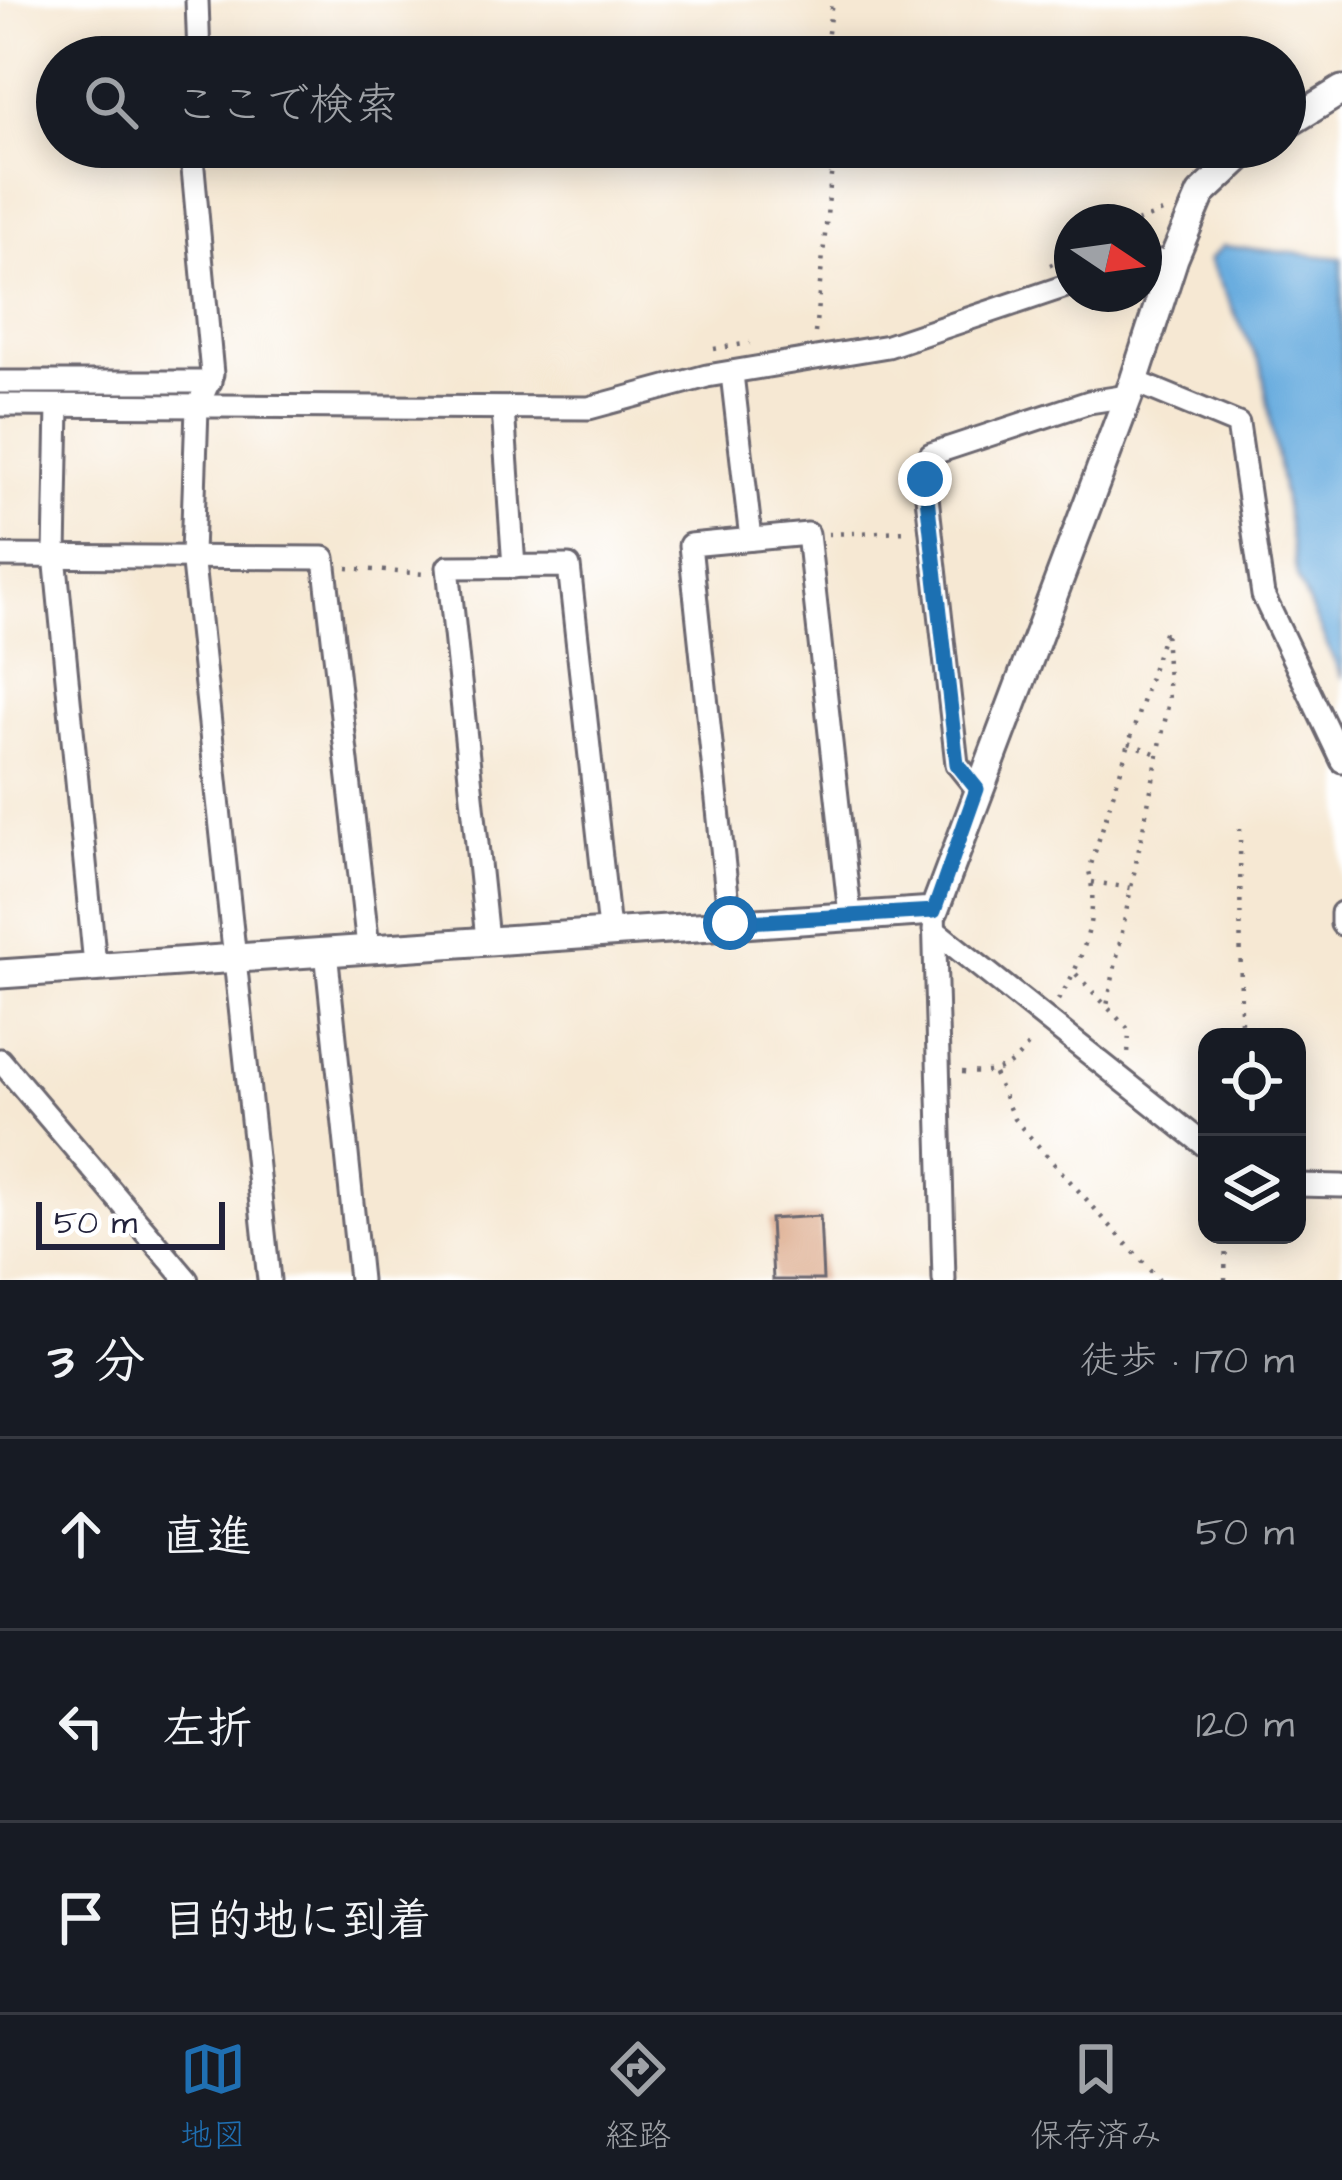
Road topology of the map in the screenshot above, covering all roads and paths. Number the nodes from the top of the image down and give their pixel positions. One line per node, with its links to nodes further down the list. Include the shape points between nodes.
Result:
1 (197, 0): 3 (street)
2 (832, 0): 4 (path)
3 (199, 36)
4 (828, 36)
5 (1342, 90): 6 (street)
6 (1306, 112)
7 (193, 168): 20 (street)
8 (832, 168): 15 (path, via 814,333)
9 (1229, 168): 10 (street, via 1202,194)
10 (1174, 258): 11 (street); 21 (street)
11 (1162, 261)
12 (1054, 263): 13 (path)
13 (1029, 272)
14 (1054, 290): 18 (street, via 888,346)
15 (831, 330)
16 (768, 340): 17 (path)
17 (704, 351)
18 (732, 374): 25 (street, via 589,408); 28 (street)
19 (0, 382): 20 (street)
20 (210, 382): 24 (street)
21 (1131, 388): 26 (street, via 931,454); 37 (street, via 1238,424 1264,595); 38 (street)
22 (0, 406): 23 (street)
23 (58, 406): 24 (street); 30 (street)
24 (197, 408): 25 (street); 29 (street)
25 (503, 409): 33 (street)
26 (931, 530): 27 (path); 38 (street, via 957,764)
27 (808, 535): 28 (street); 42 (street)
28 (751, 539): 45 (street, via 690,545)
29 (193, 554): 30 (street); 32 (street, via 324,558); 51 (street)
30 (55, 555): 31 (street); 52 (street)
31 (0, 556)
32 (325, 566): 34 (path); 49 (street)
33 (514, 567): 34 (street, via 448,567); 47 (street, via 568,566)
34 (449, 576): 48 (street)
35 (1129, 743): 36 (path); 36 (path, via 1165,629 1169,701); 40 (path)
36 (1158, 754): 41 (path)
37 (1342, 761)
38 (977, 789): 44 (street)
39 (1240, 828): 57 (path)
40 (1092, 883): 41 (path); 54 (path, via 1096,896)
41 (1131, 888): 55 (path)
42 (850, 914): 44 (street); 45 (street)
43 (1342, 914): 46 (street)
44 (934, 920): 56 (street); 59 (street)
45 (730, 923): 47 (street)
46 (1342, 924)
47 (610, 930): 48 (street)
48 (487, 939): 49 (street)
49 (368, 947): 50 (street)
50 (326, 950): 51 (street); 68 (street)
51 (238, 956): 52 (street); 67 (street)
52 (95, 965): 53 (street)
53 (0, 974)
54 (1076, 974): 55 (path); 56 (path)
55 (1107, 1006): 61 (path, via 1129,1030)
56 (1046, 1019): 60 (path, via 1014,1066); 61 (street)
57 (1241, 1028)
58 (0, 1060): 66 (street)
59 (939, 1071): 60 (path); 69 (street)
60 (994, 1073): 70 (path, via 1014,1119)
61 (1128, 1084): 62 (street)
62 (1198, 1141)
63 (1306, 1185): 64 (street)
64 (1342, 1186)
65 (1226, 1244): 71 (path)
66 (187, 1280)
67 (269, 1280)
68 (360, 1280)
69 (944, 1280)
70 (1159, 1280)
71 (1225, 1280)

